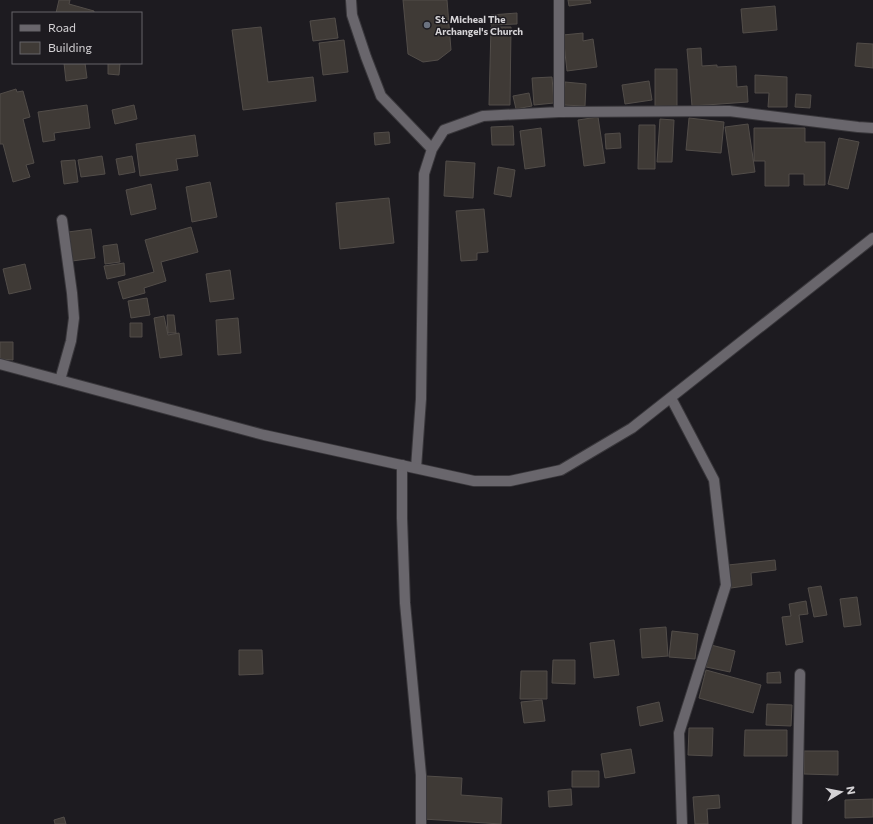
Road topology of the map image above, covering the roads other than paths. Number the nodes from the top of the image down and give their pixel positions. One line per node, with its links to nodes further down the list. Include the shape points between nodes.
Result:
1 (351, 0): 5 (street, via 352,15 381,96)
2 (559, 0): 3 (street)
3 (558, 112): 4 (street, via 729,111); 5 (street, via 483,116 444,130)
4 (873, 128)
5 (432, 148): 12 (street, via 424,174 421,399)
6 (62, 220): 9 (street, via 74,318)
7 (873, 238): 10 (street)
8 (0, 364): 9 (street)
9 (60, 380): 11 (street, via 264,435)
10 (671, 398): 12 (street, via 632,428 561,470 510,481 474,481); 15 (street, via 714,480 726,585 679,733)
11 (402, 465): 12 (street); 14 (street, via 405,603 421,775)
12 (416, 468)
13 (800, 674): 16 (street)
14 (421, 824)
15 (682, 824)
16 (797, 824)

